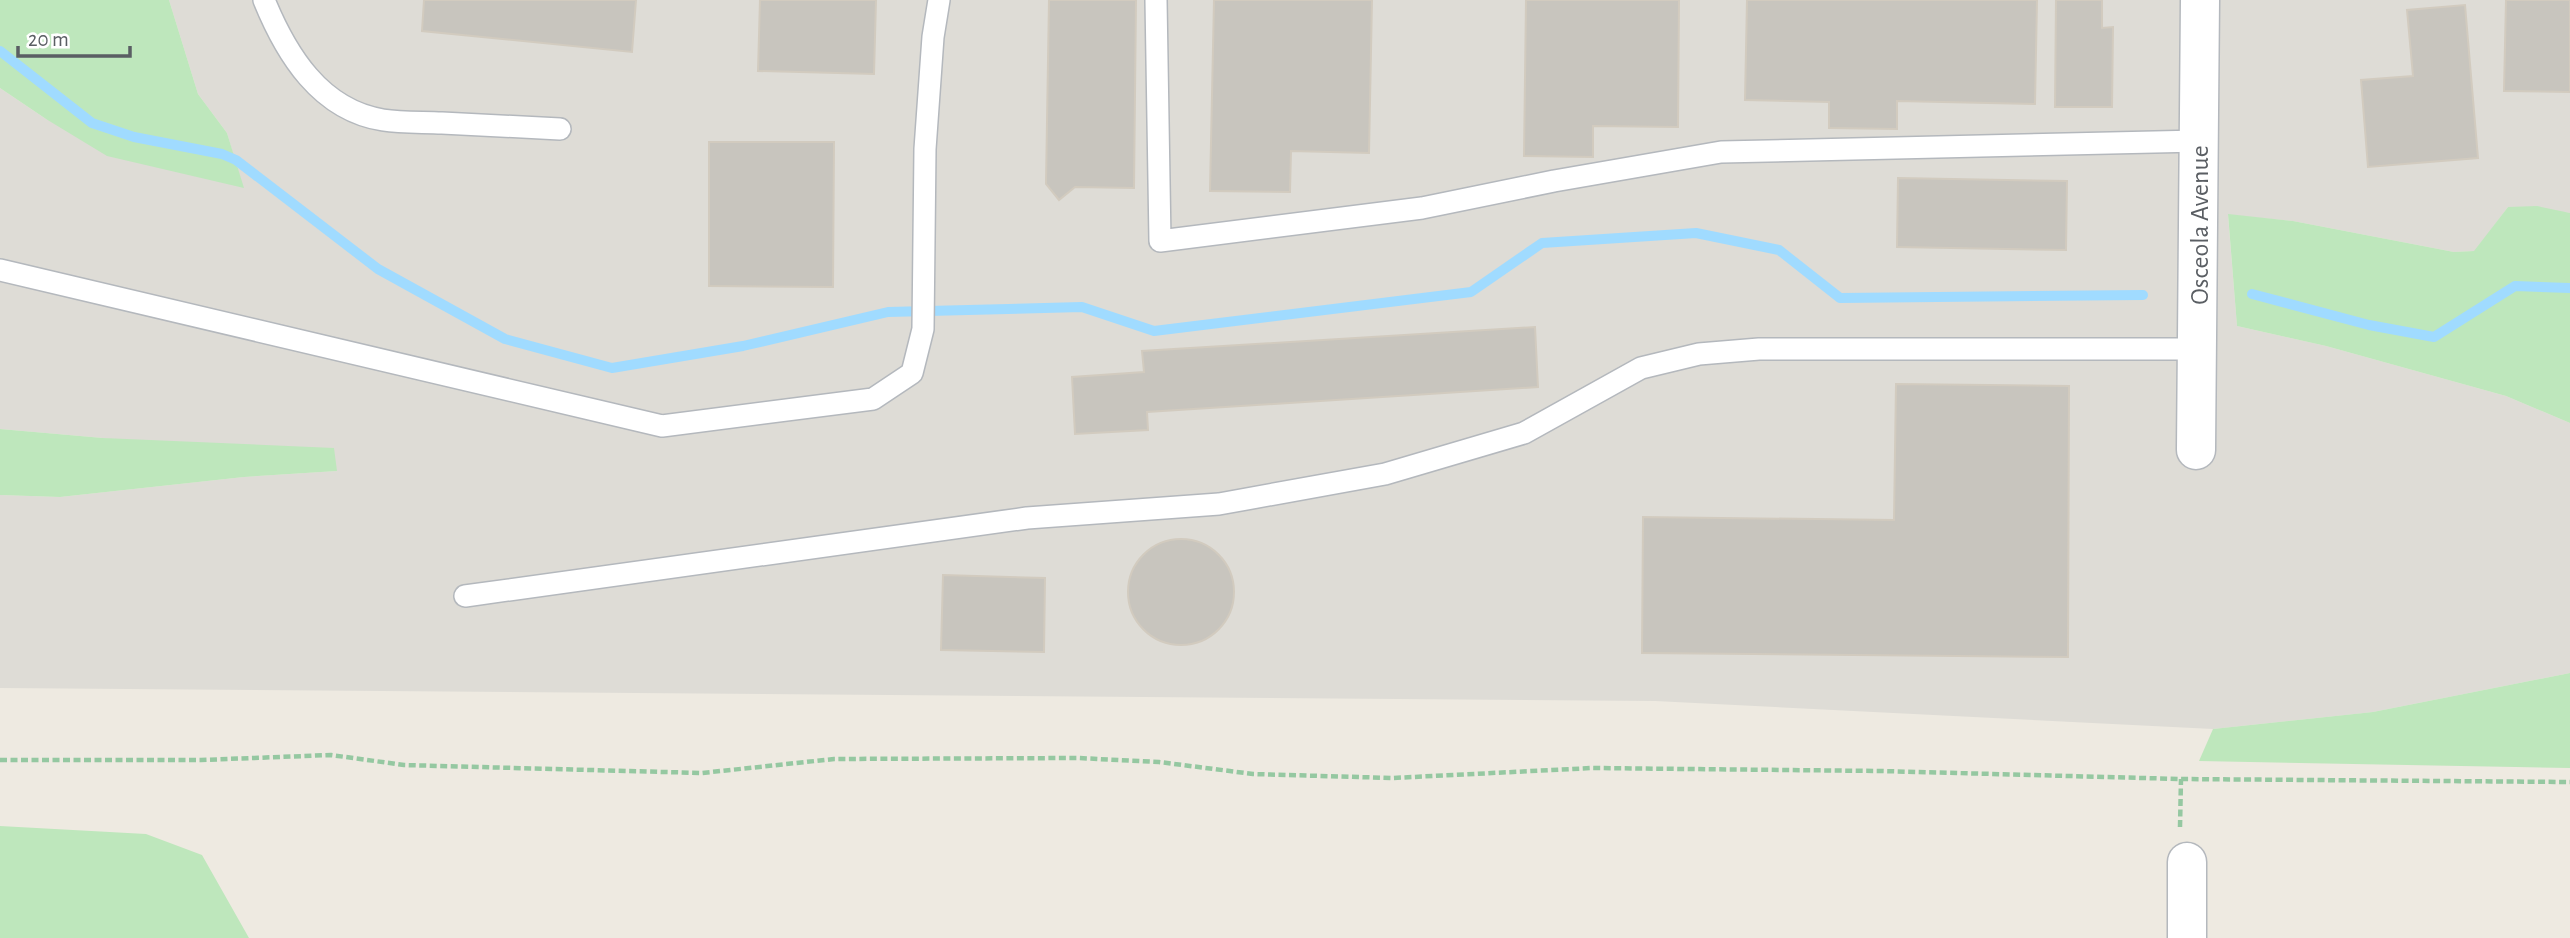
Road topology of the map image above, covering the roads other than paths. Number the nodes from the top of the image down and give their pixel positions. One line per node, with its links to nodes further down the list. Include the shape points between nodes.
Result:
1 (264, 0): 5 (lane, via 293,60 316,86 352,111 383,120)
2 (939, 0): 7 (lane, via 925,149 923,329 912,373 873,399 662,426)
3 (1156, 0): 6 (lane, via 1160,241 1422,208 1721,152)
4 (2200, 0): 6 (street, Osceola Avenue)
5 (561, 129)
6 (2199, 141): 8 (street, Osceola Avenue)
7 (0, 270)
8 (2198, 349): 9 (street, Osceola Avenue); 10 (lane, via 1759,348 1699,354 1641,368 1524,433 1385,474 1219,504 1027,518)
9 (2196, 450)
10 (465, 596)
11 (2187, 862): 12 (street)
12 (2188, 938)

